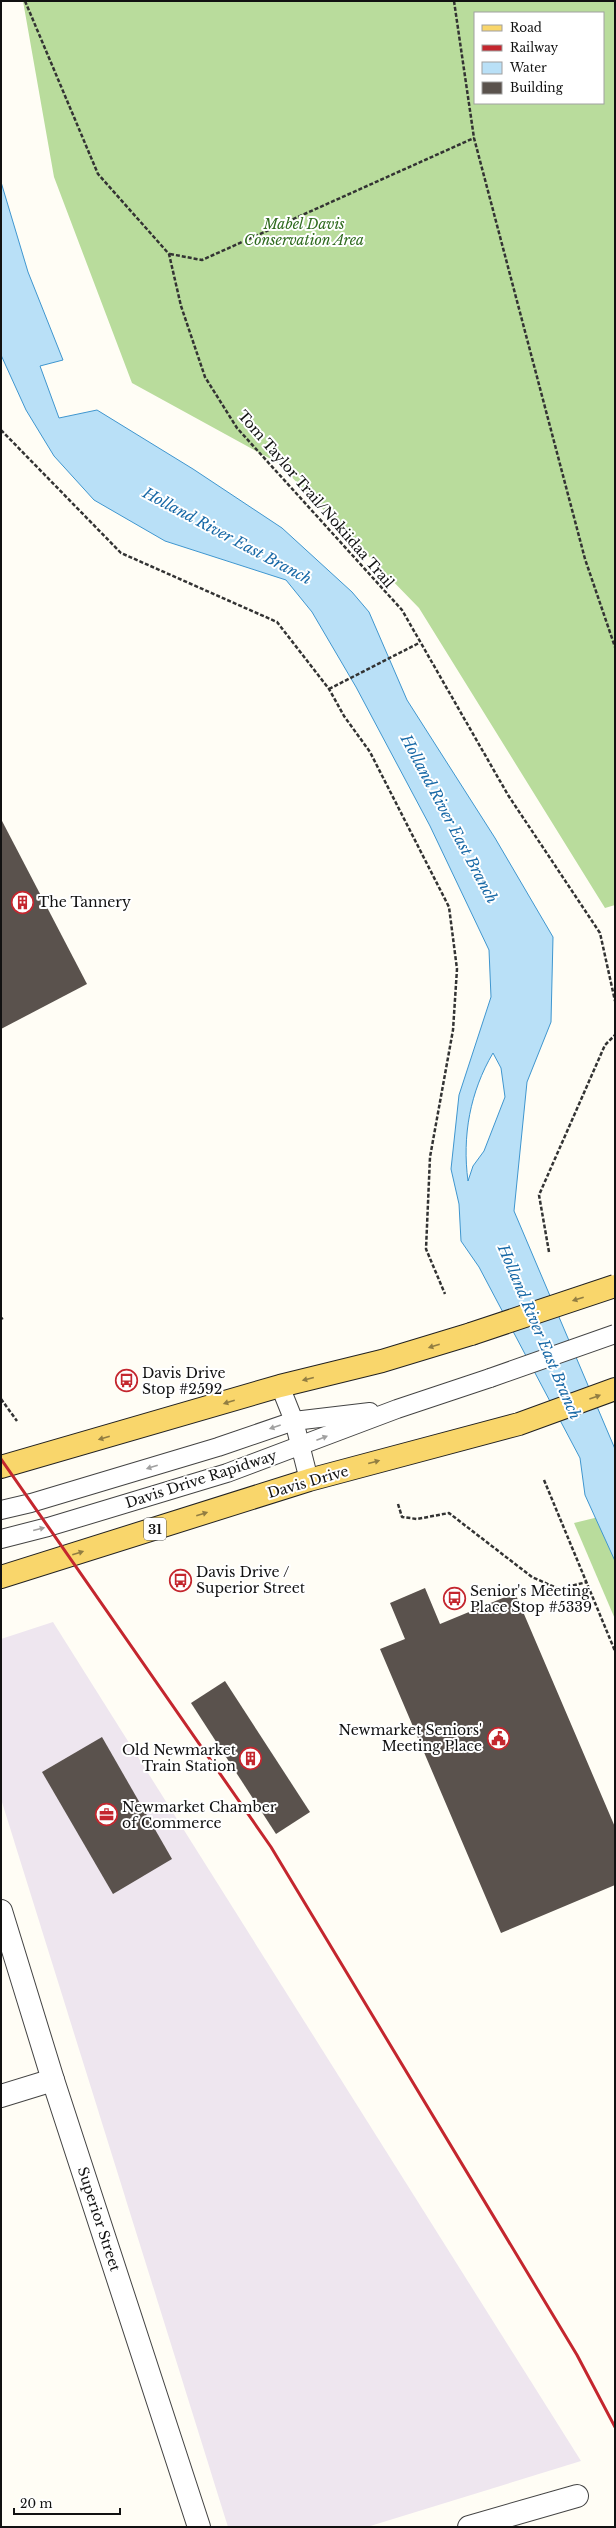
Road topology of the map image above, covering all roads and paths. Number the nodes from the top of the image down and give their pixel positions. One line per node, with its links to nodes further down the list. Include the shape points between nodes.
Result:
1 (26, 1): 4 (path, Tom Taylor Trail/Nokiidaa Trail, via 98,174)
2 (454, 1): 3 (path)
3 (474, 138): 4 (path, via 202,260); 7 (path, via 585,558)
4 (169, 254): 6 (path, Tom Taylor Trail/Nokiidaa Trail, via 181,306 205,377 237,428 402,610)
5 (1, 430): 8 (path, via 121,553 277,622)
6 (419, 643): 8 (path); 9 (path, Tom Taylor Trail/Nokiidaa Trail, via 508,794 600,933)
7 (615, 647)
8 (329, 689): 13 (path, via 344,716 370,752 449,907 456,969 453,1030 430,1157 426,1250)
9 (615, 1001)
10 (615, 1035): 11 (path, via 605,1045 539,1195)
11 (549, 1252)
12 (615, 1286): 15 (main road, one-way to 15, bridge, via 382,1361)
13 (445, 1294)
14 (615, 1334): 18 (lane, Davis Drive Rapidway, bridge)
15 (280, 1386): 20 (lane); 22 (main road, one-way to 22)
16 (615, 1389): 23 (main road, Davis Drive / 31, one-way to 16, via 519,1424)
17 (1, 1399): 19 (path)
18 (396, 1409): 20 (lane, Davis Drive Rapidway); 21 (lane, Davis Drive Rapidway, one-way to 18)
19 (17, 1421)
20 (294, 1421): 21 (lane); 26 (lane, Davis Drive Rapidway, one-way to 26, via 211,1449)
21 (300, 1446): 23 (lane); 27 (lane, Davis Drive Rapidway, one-way to 21, via 227,1473)
22 (1, 1467)
23 (309, 1480): 28 (main road, Davis Drive / 31, one-way to 23)
24 (544, 1480): 29 (path)
25 (398, 1504): 29 (path, via 402,1517 417,1518 449,1513 532,1577 560,1589)
26 (1, 1510)
27 (1, 1539)
28 (1, 1576)
29 (587, 1582): 30 (path)
30 (615, 1650)
31 (1, 1911): 32 (street, Superior Street)
32 (53, 2080): 33 (street); 35 (street, Superior Street)
33 (1, 2096)
34 (577, 2496): 36 (street)
35 (199, 2527)
36 (469, 2527)

